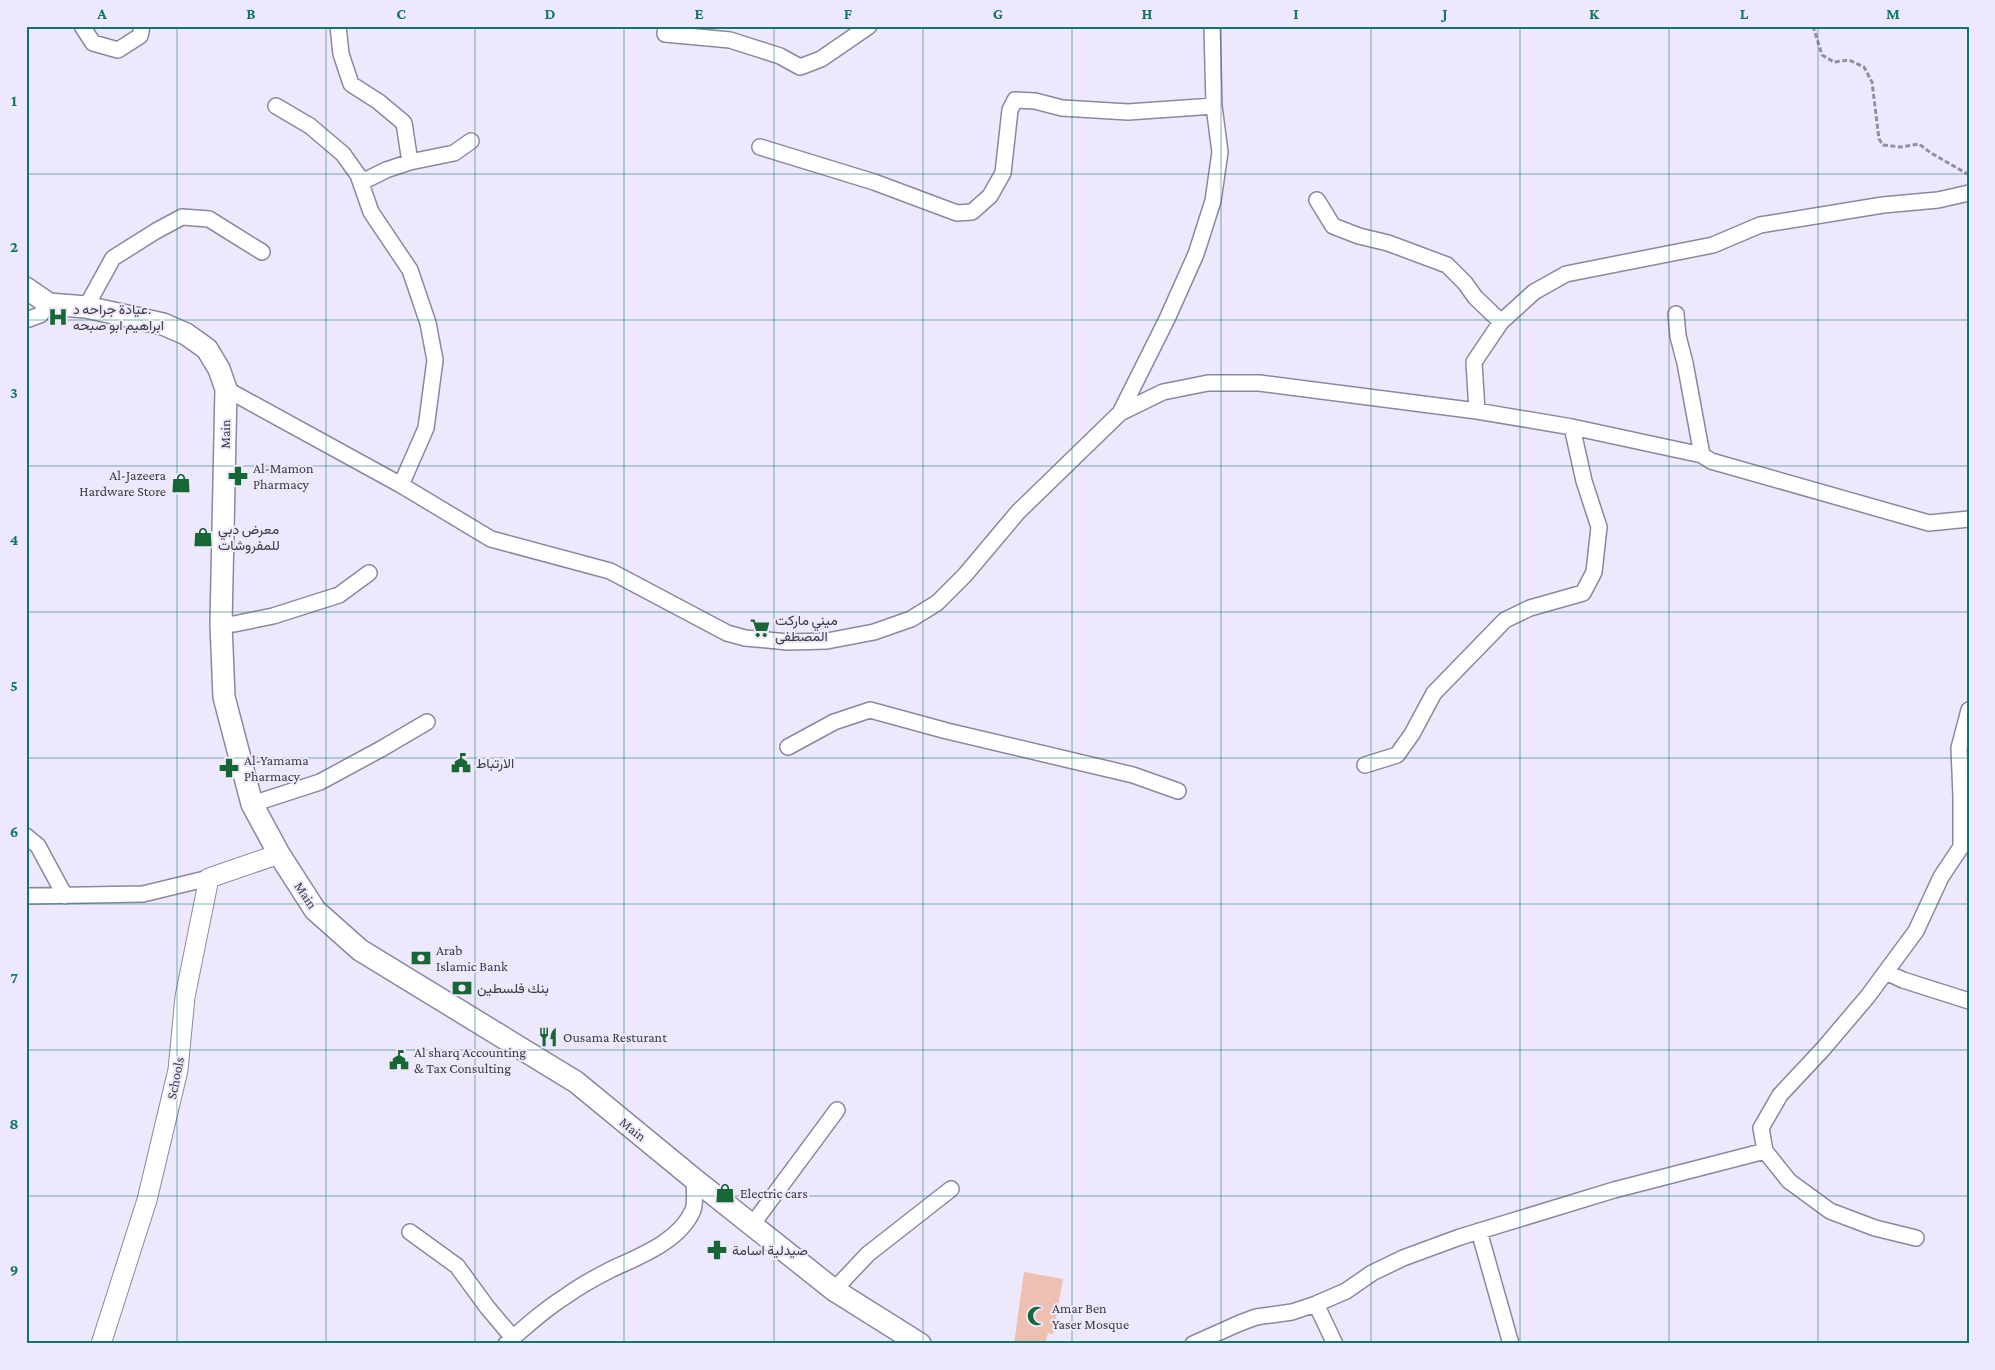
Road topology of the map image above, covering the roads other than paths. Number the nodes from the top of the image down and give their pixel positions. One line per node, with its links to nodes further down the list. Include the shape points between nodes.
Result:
1 (82, 26): 2 (street, via 93,44 118,50 140,36)
2 (142, 26)
3 (338, 26): 11 (street, via 341,54 351,84 404,123)
4 (666, 26): 5 (street, via 665,34 730,40 780,56 800,67 822,59)
5 (869, 26)
6 (1212, 26): 8 (street)
7 (276, 106): 12 (street, via 310,126 343,154)
8 (1214, 106): 10 (street, via 1128,112 1062,108 1015,100 1010,110 1003,174 990,196 972,212 957,212); 24 (street, via 1220,152 1213,201 1196,254)
9 (471, 140): 11 (street, via 454,153)
10 (760, 147)
11 (410, 162): 12 (street)
12 (362, 182): 27 (street, via 371,212 410,270 428,323 435,360 426,428)
13 (1969, 193): 21 (street, via 1760,225 1713,245 1566,274 1534,292)
14 (1317, 200): 21 (street, via 1333,226 1447,265)
15 (262, 252): 18 (street, via 208,219 182,217 113,258)
16 (26, 288): 17 (main road)
17 (49, 304): 18 (main road, Main); 20 (street, via 40,316)
18 (86, 307): 22 (main road, Main, via 163,324 186,334 207,349 220,369)
19 (1676, 314): 26 (street)
20 (26, 320)
21 (1501, 322): 23 (street, via 1474,362)
22 (226, 390): 27 (street); 30 (main road, Main)
23 (1477, 411): 24 (street, via 1259,383 1208,383 1163,392); 25 (street)
24 (1120, 413): 27 (street, via 1018,512 966,575 937,603 911,619 874,632 827,641 788,642 726,633 610,571 491,539)
25 (1572, 427): 26 (street); 34 (street, via 1599,528 1594,572 1583,593 1530,608 1505,620 1434,693 1412,734 1396,755)
26 (1702, 455): 28 (street, via 1711,461 1929,524)
27 (401, 485)
28 (1969, 519)
29 (369, 573): 30 (street, via 339,595 273,616)
30 (221, 624): 36 (main road, Main, via 224,697)
31 (1969, 710): 42 (street, via 1959,748 1961,847 1941,877 1916,930)
32 (427, 722): 36 (street, via 320,782)
33 (788, 747): 35 (street, via 834,722 870,710 1133,775)
34 (1365, 765)
35 (1178, 791)
36 (252, 804): 38 (main road, Main)
37 (26, 836): 41 (street, via 38,846)
38 (279, 854): 39 (street); 46 (main road, Main, via 315,910 360,950 576,1082)
39 (209, 878): 41 (street, via 142,894); 55 (street, Schools, via 185,997 178,1070 146,1200)
40 (26, 896): 41 (street)
41 (65, 896)
42 (1886, 972): 43 (street); 45 (street, via 1823,1050 1780,1095 1761,1128)
43 (1969, 1001)
44 (837, 1110): 48 (street)
45 (1765, 1151): 49 (street, via 1614,1190); 51 (street, via 1789,1181 1830,1211 1875,1228)
46 (694, 1179): 48 (main road, Main); 54 (street, via 693,1209 680,1228 646,1254 565,1296)
47 (951, 1189): 52 (street, via 868,1254)
48 (752, 1225): 52 (main road, Main)
49 (1479, 1231): 53 (street, via 1403,1258 1372,1273 1346,1291); 59 (street)
50 (410, 1232): 54 (street, via 457,1266)
51 (1916, 1238)
52 (834, 1290): 56 (main road, Main)
53 (1316, 1304): 57 (street, via 1292,1312 1256,1317); 58 (street)
54 (510, 1341)
55 (101, 1344)
56 (920, 1344)
57 (1192, 1344)
58 (1336, 1344)
59 (1511, 1344)

